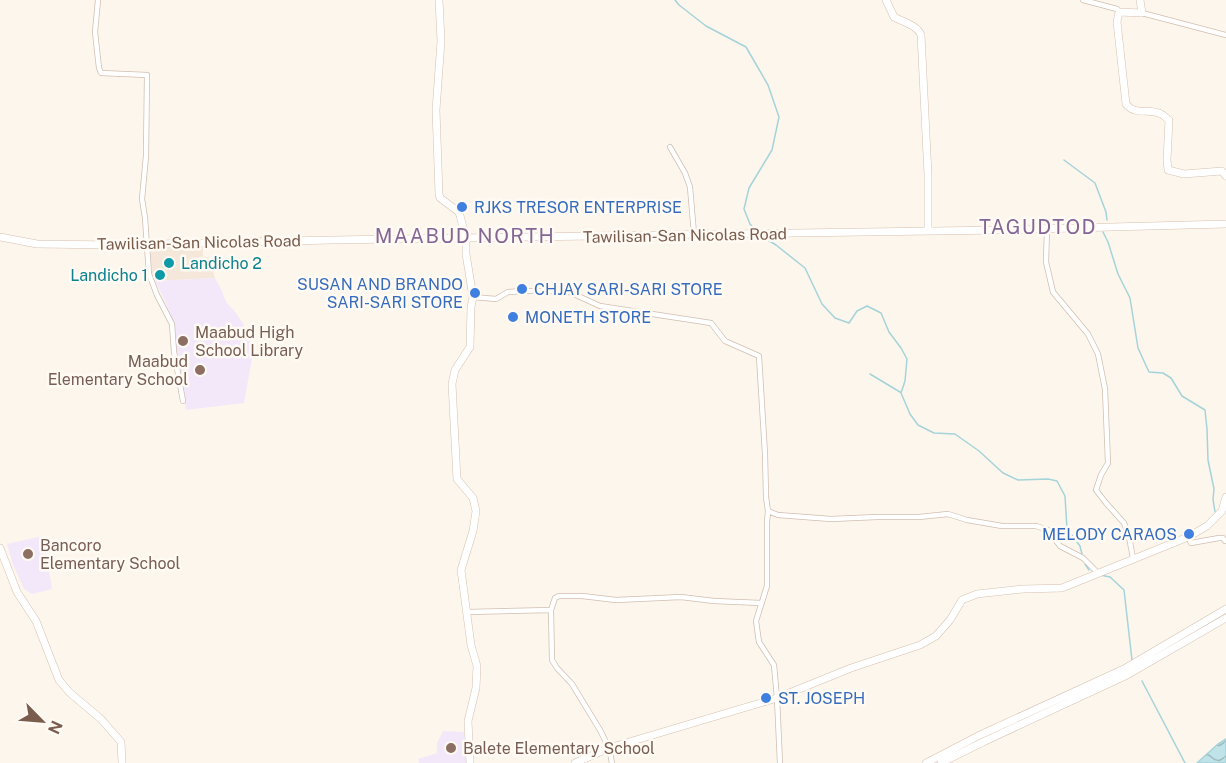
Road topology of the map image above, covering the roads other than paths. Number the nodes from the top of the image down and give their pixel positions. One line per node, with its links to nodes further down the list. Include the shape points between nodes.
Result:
1 (98, 0): 17 (street, via 95,32 101,73 147,75 142,198)
2 (439, 0): 16 (street, via 439,194 459,212)
3 (886, 0): 13 (street, via 894,17 921,35)
4 (1083, 0): 6 (street)
5 (1140, 0): 7 (street)
6 (1119, 12): 7 (street); 10 (street, via 1126,104 1135,111 1160,113 1169,120 1168,170 1184,174 1222,171)
7 (1142, 13): 8 (street)
8 (1226, 35)
9 (670, 147): 14 (street, via 690,187)
10 (1226, 176)
11 (1226, 224): 12 (street, Tawilisan-San Nicolas Road)
12 (1047, 229): 13 (street, Tawilisan-San Nicolas Road); 25 (street, via 1046,262 1053,292 1088,334 1098,354 1105,389 1108,463 1096,490 1124,522)
13 (928, 231): 14 (street, Tawilisan-San Nicolas Road)
14 (694, 234): 16 (street, Tawilisan-San Nicolas Road)
15 (0, 237): 17 (street, Tawilisan-San Nicolas Road, via 37,244)
16 (466, 238): 17 (street, Tawilisan-San Nicolas Road); 18 (street)
17 (147, 244): 19 (street, via 150,274 172,324)
18 (473, 297): 21 (street, via 496,299 508,292 567,291 600,306 711,323 725,341 759,356); 30 (street, via 470,347 454,370 452,384 457,479 473,498 476,512 461,570)
19 (183, 401)
20 (1226, 497): 22 (street, via 1222,511)
21 (768, 511): 26 (street, via 831,519 948,514 1002,526 1036,526 1048,530 1060,546 1083,558); 27 (street, via 767,586)
22 (1188, 537): 23 (street, via 1191,543 1219,538); 25 (street)
23 (1225, 541)
24 (0, 548): 35 (street, via 17,592 36,621 59,680 121,742)
25 (1133, 558): 26 (street)
26 (1098, 573): 33 (street, via 1062,588 977,594 962,600 936,636 920,645)
27 (761, 603): 29 (street, via 681,597 616,600 559,596); 33 (street, via 756,621 759,642 774,665)
28 (1226, 609): 32 (street)
29 (551, 610): 30 (street); 34 (street, via 552,660 572,684)
30 (466, 612): 36 (street, via 477,666 468,721)
31 (1226, 618): 32 (street)
32 (1137, 666): 40 (street); 41 (street, via 1128,675)
33 (777, 698): 34 (street); 39 (street)
34 (609, 748): 37 (street); 38 (street)
35 (122, 763)
36 (470, 763)
37 (575, 763)
38 (612, 763)
39 (780, 763)
40 (926, 763)
41 (941, 763)

